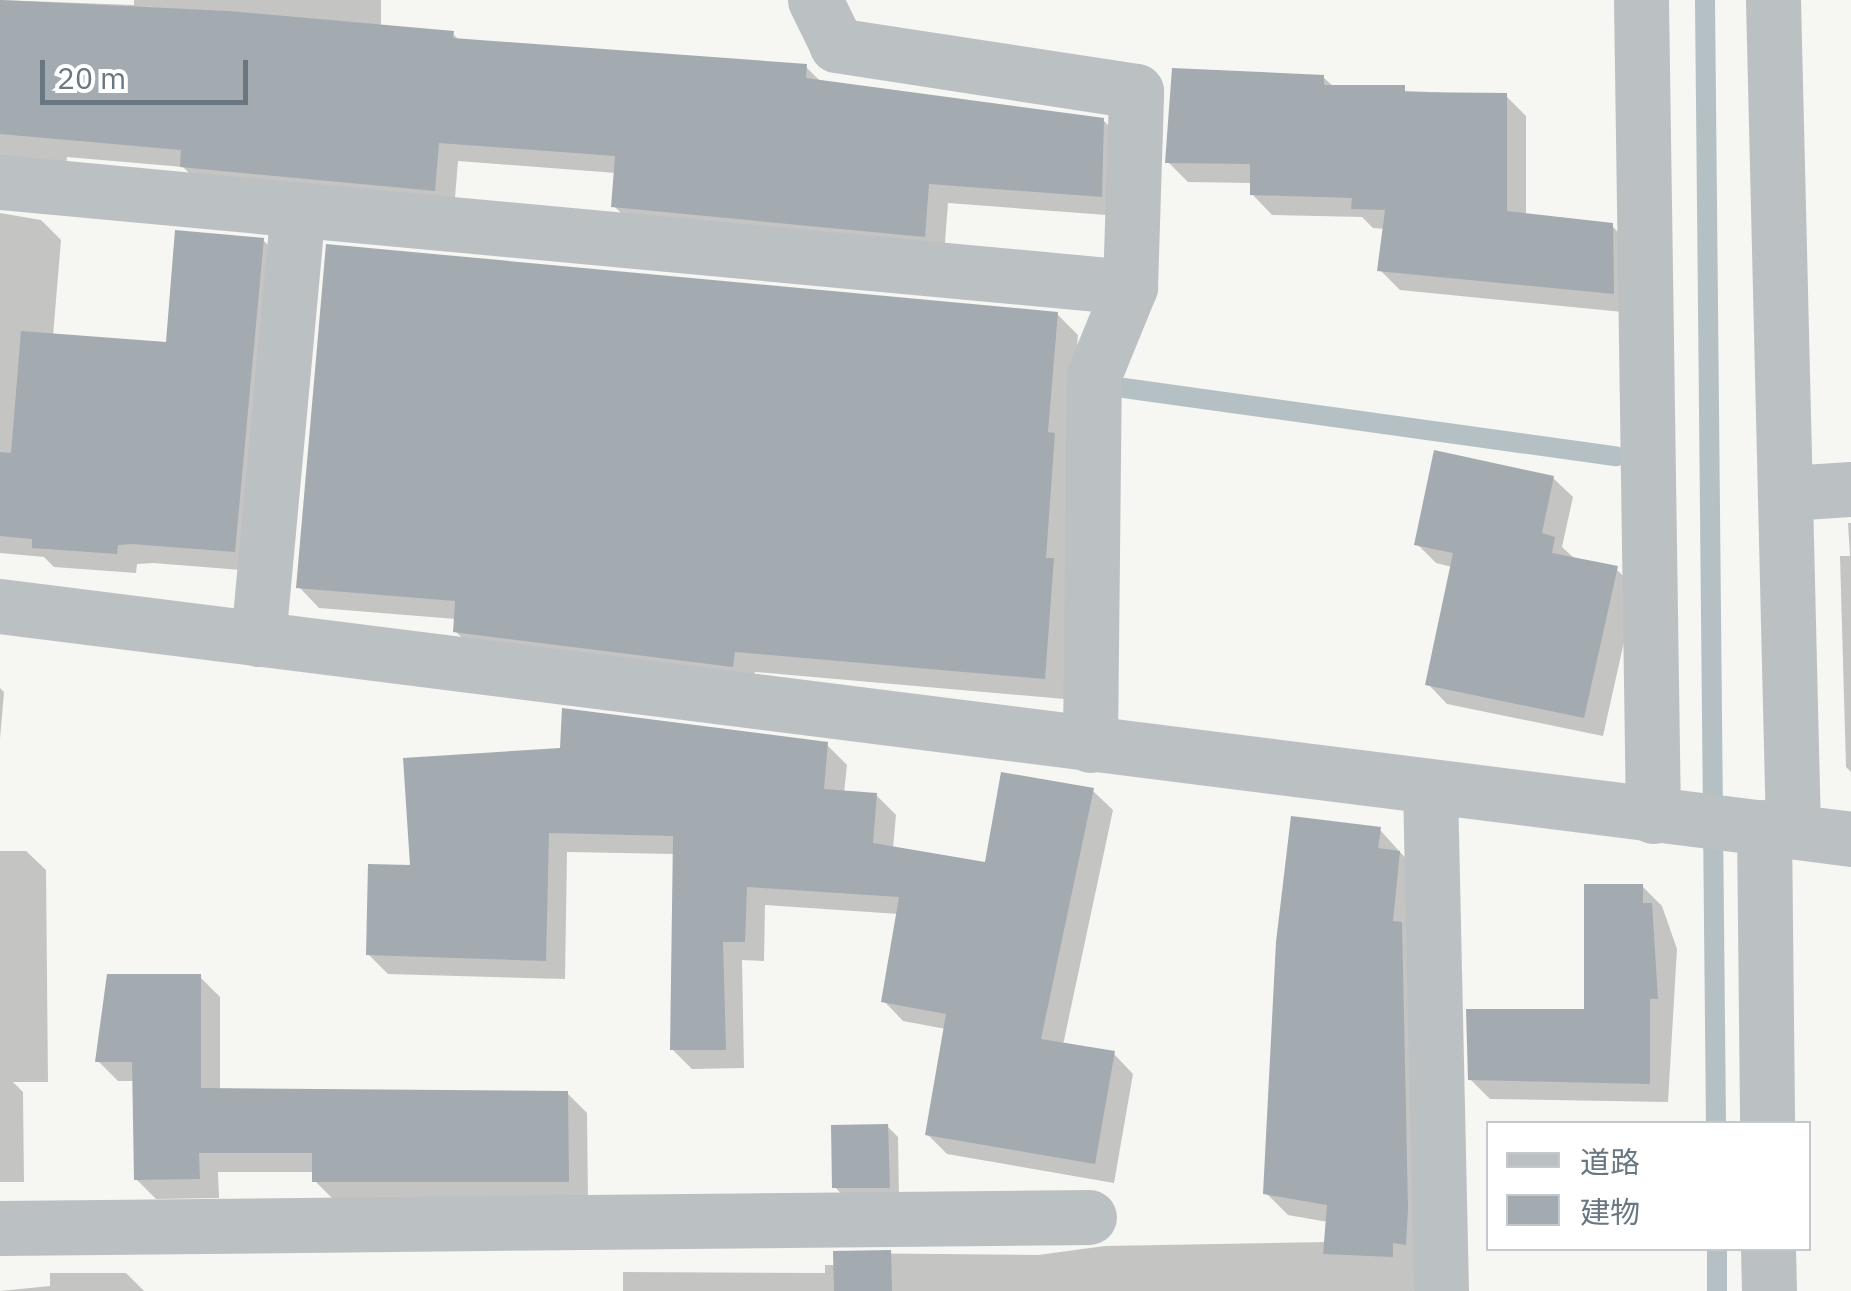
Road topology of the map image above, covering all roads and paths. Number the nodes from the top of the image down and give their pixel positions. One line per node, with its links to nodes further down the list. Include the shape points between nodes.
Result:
1 (815, 0): 6 (street, via 838,45 1136,91)
2 (1642, 0): 13 (street)
3 (1773, 0): 8 (street)
4 (0, 182): 5 (street)
5 (298, 210): 6 (street); 10 (street)
6 (1130, 287): 11 (street, via 1094,374)
7 (1851, 489): 8 (street)
8 (1789, 493): 14 (street)
9 (0, 606): 10 (street)
10 (258, 639): 11 (street)
11 (1090, 745): 12 (street)
12 (1430, 787): 13 (street); 20 (street)
13 (1668, 818): 14 (street)
14 (1768, 828): 15 (street); 16 (street)
15 (1851, 839)
16 (1767, 1121)
17 (1089, 1217): 18 (street)
18 (0, 1228)
19 (1768, 1251): 21 (street)
20 (1441, 1291)
21 (1769, 1291)

